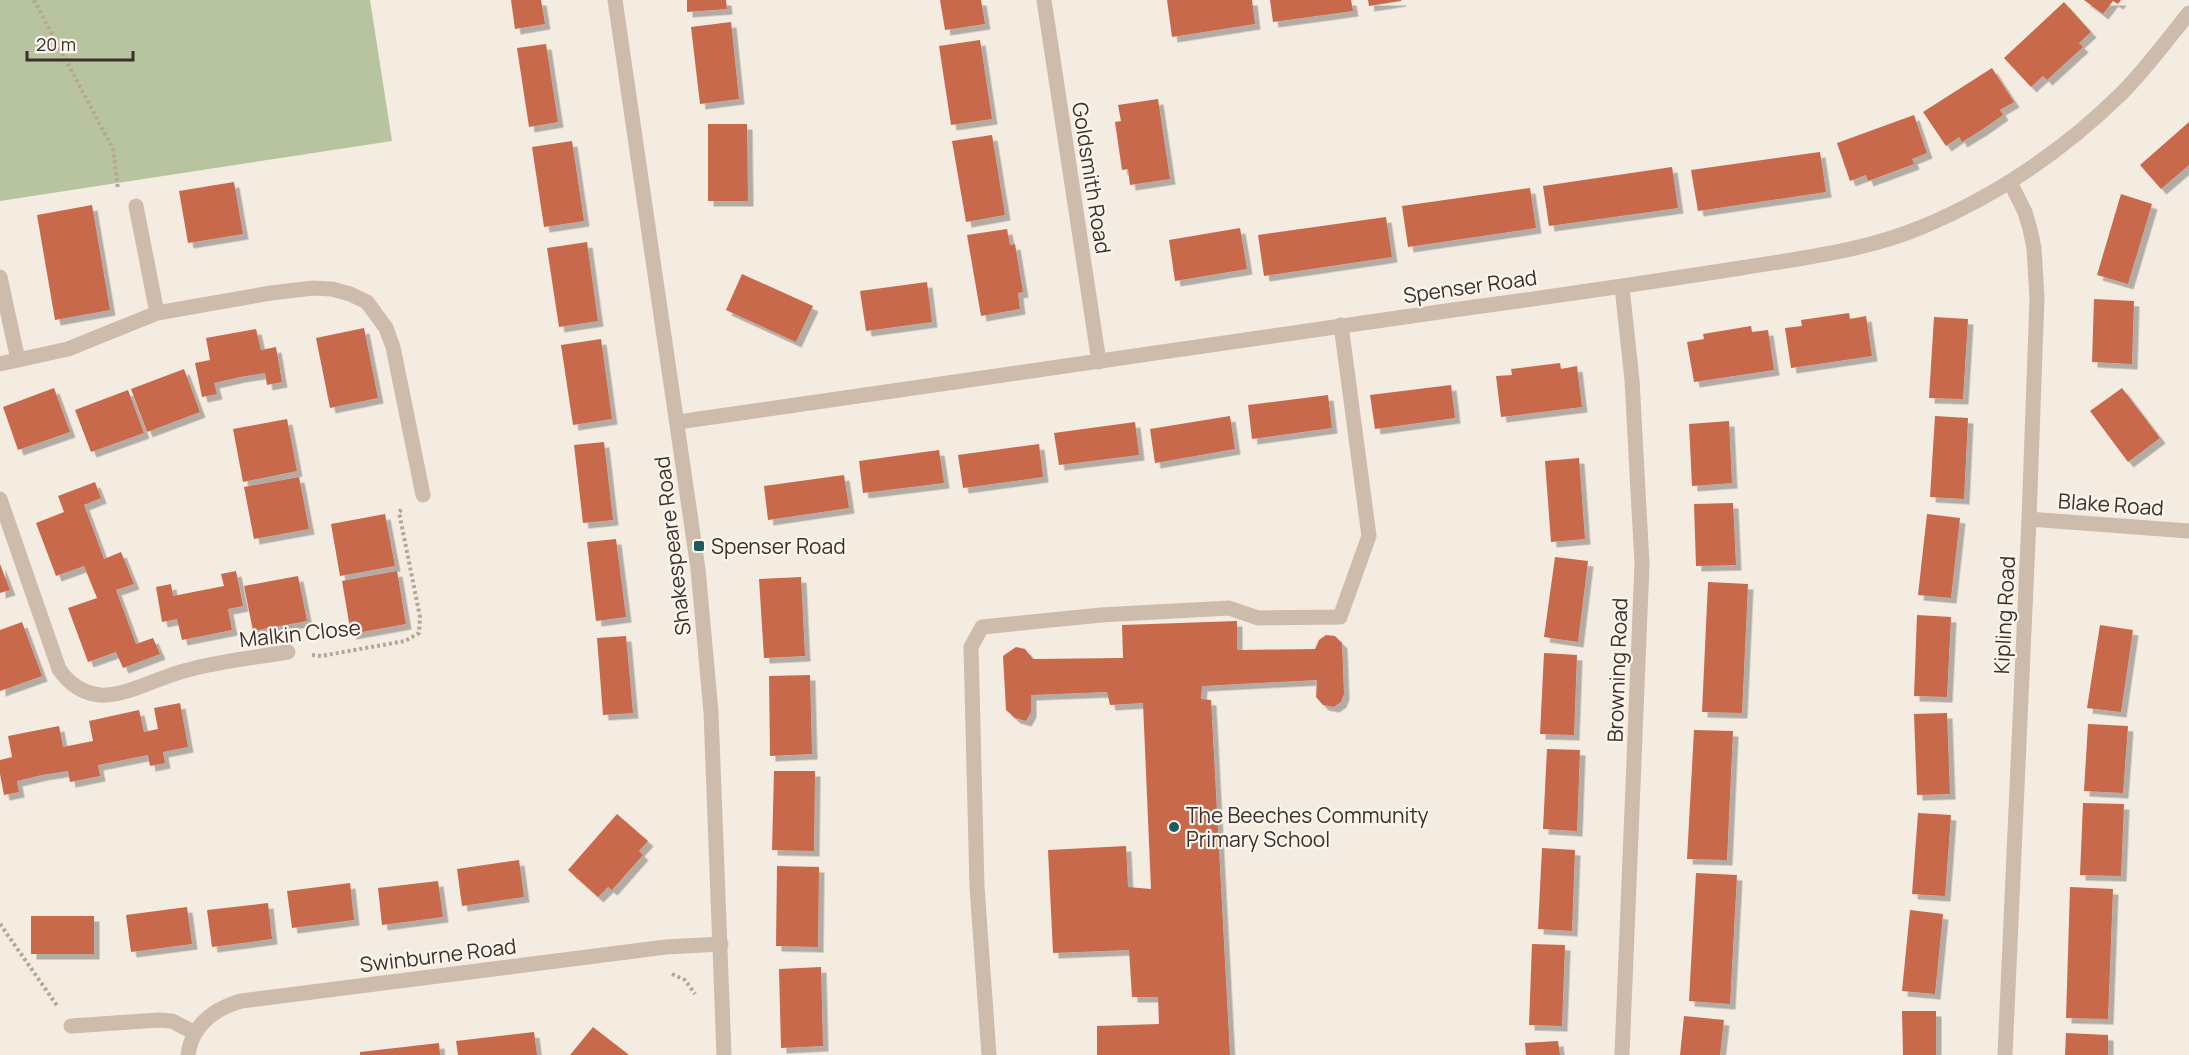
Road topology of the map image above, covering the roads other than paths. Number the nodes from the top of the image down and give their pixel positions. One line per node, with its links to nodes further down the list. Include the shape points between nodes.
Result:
1 (615, 0): 13 (street, Shakespeare Road)
2 (1044, 0): 11 (street, Goldsmith Road)
3 (2189, 13): 4 (street, Spenser Road, via 2124,92 2073,137)
4 (2010, 182): 7 (street, Spenser Road, via 1952,214 1889,239 1814,256); 16 (street, Kipling Road, via 2025,212 2036,273)
5 (136, 206): 8 (street)
6 (0, 277): 10 (street)
7 (1622, 287): 9 (street, Spenser Road); 25 (street, Browning Road, via 1632,380 1642,564)
8 (157, 313): 10 (street, via 68,349); 14 (street, via 313,288 350,294 367,302 386,328 393,347)
9 (1341, 325): 11 (street, Spenser Road); 24 (street, via 1369,536 1340,616 1258,618 1229,608 1079,617 982,627 971,647 977,886)
10 (18, 360): 12 (street)
11 (1099, 362): 13 (street, Spenser Road)
12 (0, 364)
13 (678, 422): 19 (street, Shakespeare Road, via 698,569 711,712)
14 (423, 495)
15 (0, 499): 18 (street, Malkin Close, via 59,669 67,681 81,690 115,694 183,671)
16 (2030, 519): 17 (street, Blake Road); 26 (street, Kipling Road)
17 (2189, 531)
18 (288, 652)
19 (721, 944): 21 (street, Swinburne Road, via 666,946 241,1001 212,1014); 23 (street, Shakespeare Road)
20 (71, 1026): 21 (street, via 159,1020)
21 (195, 1033): 22 (street, Swinburne Road)
22 (188, 1055)
23 (724, 1055)
24 (989, 1055)
25 (1622, 1055)
26 (2005, 1055)

